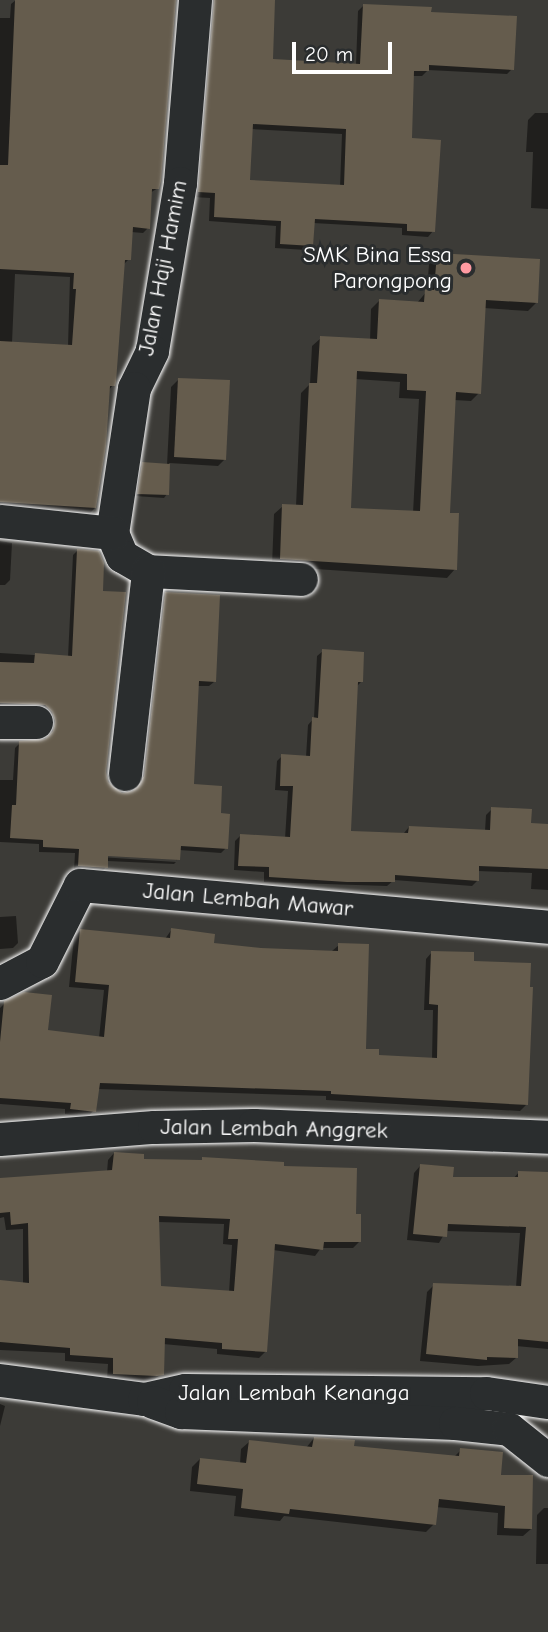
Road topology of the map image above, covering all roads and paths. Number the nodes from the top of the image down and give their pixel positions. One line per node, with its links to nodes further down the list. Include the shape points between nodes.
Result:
1 (195, 0): 3 (street, Jalan Haji Hamim, via 180,183 152,351 134,388)
2 (0, 521): 3 (street)
3 (113, 533): 4 (street, via 122,556)
4 (148, 571): 5 (street); 8 (street)
5 (301, 579)
6 (0, 722): 7 (street)
7 (36, 722)
8 (125, 774)
9 (548, 927): 10 (street, Jalan Lembah Mawar, via 80,885 42,961)
10 (0, 983)
11 (548, 1137): 12 (street, Jalan Lembah Anggrek, via 254,1125 154,1127)
12 (0, 1139)
13 (0, 1380): 14 (street, Jalan Lembah Kenanga)
14 (144, 1399): 15 (street, Jalan Lembah Kenanga, via 185,1390 486,1393); 16 (street, via 181,1412 509,1429)
15 (548, 1402)
16 (548, 1460)

